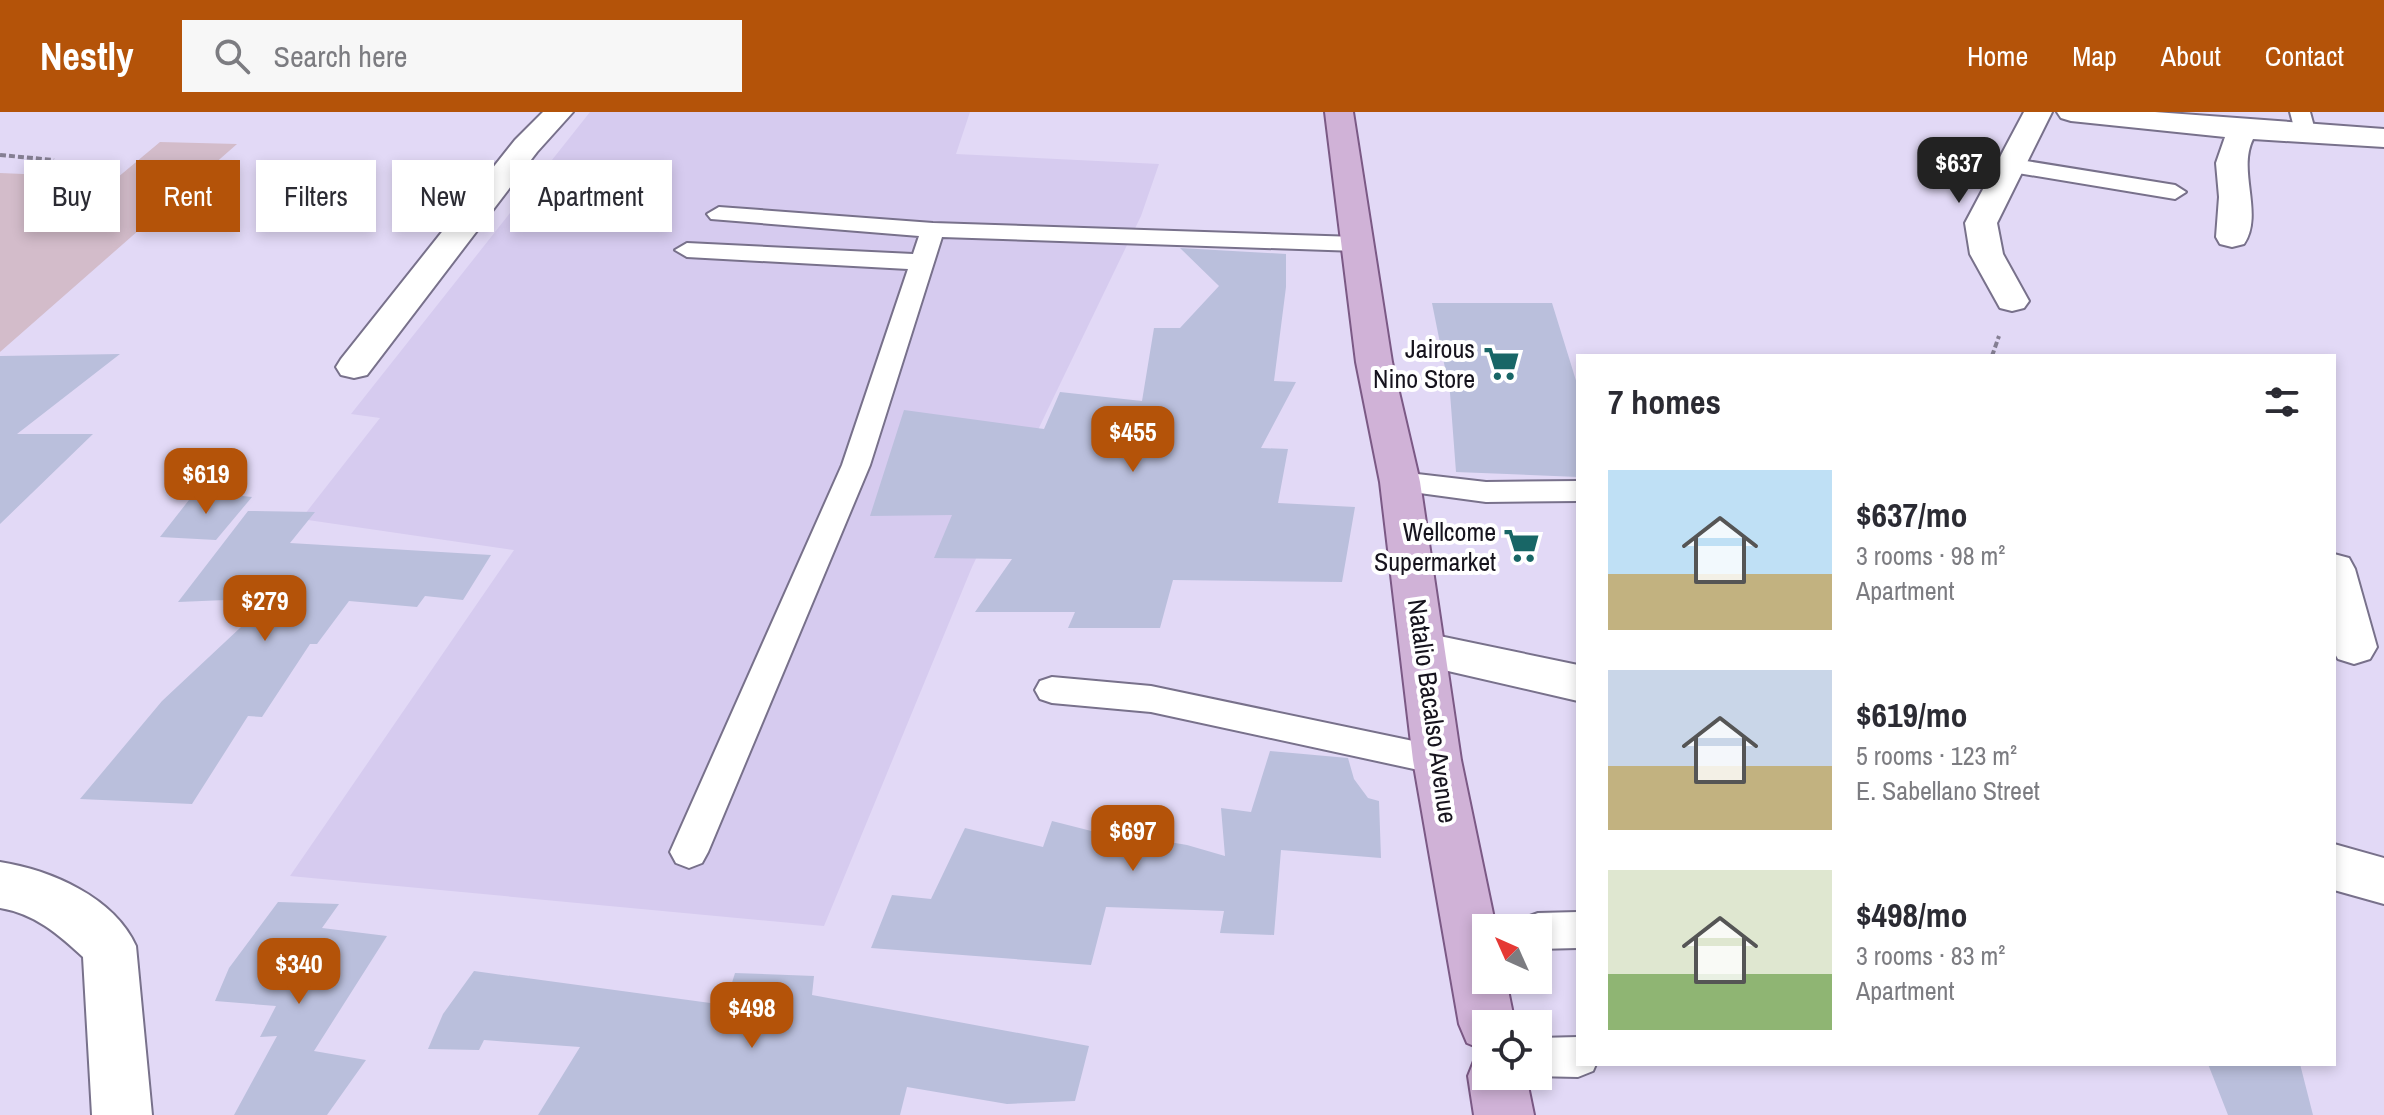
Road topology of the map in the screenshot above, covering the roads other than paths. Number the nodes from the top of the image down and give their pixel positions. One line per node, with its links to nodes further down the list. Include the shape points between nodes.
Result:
1 (559, 112): 17 (street, via 526,146)
2 (1339, 112): 13 (main road, Natalio Bacalso Avenue)
3 (2038, 112): 8 (street)
4 (2071, 112): 6 (street)
5 (2302, 123): 6 (street); 7 (street)
6 (2244, 130): 12 (street, via 2229,160 2235,194)
7 (2384, 138)
8 (2008, 165): 9 (lane); 16 (street, via 1981,223 1980,238)
9 (2175, 192)
10 (719, 214): 11 (lane)
11 (933, 230): 13 (lane); 15 (lane)
12 (2232, 237)
13 (1357, 244): 18 (main road, Natalio Bacalso Avenue, via 1374,362)
14 (687, 250): 15 (lane)
15 (923, 262): 26 (lane, via 856,465)
16 (2012, 301)
17 (354, 367)
18 (1400, 482): 19 (lane, via 1486,492); 22 (main road, Natalio Bacalso Avenue)
19 (1576, 491)
20 (2336, 576): 21 (street)
21 (2357, 647)
22 (1425, 650): 23 (street); 25 (main road, Natalio Bacalso Avenue)
23 (1576, 683)
24 (1052, 690): 25 (lane, via 1151,699)
25 (1437, 760): 30 (main road, Natalio Bacalso Avenue)
26 (689, 852)
27 (2336, 868): 28 (street)
28 (2384, 881)
29 (0, 885): 36 (street, via 59,902 109,946)
30 (1473, 914)
31 (1576, 930): 32 (lane)
32 (1552, 931)
33 (1576, 1057): 34 (lane)
34 (1552, 1058)
35 (1500, 1090): 37 (main road)
36 (122, 1115)
37 (1504, 1115)

